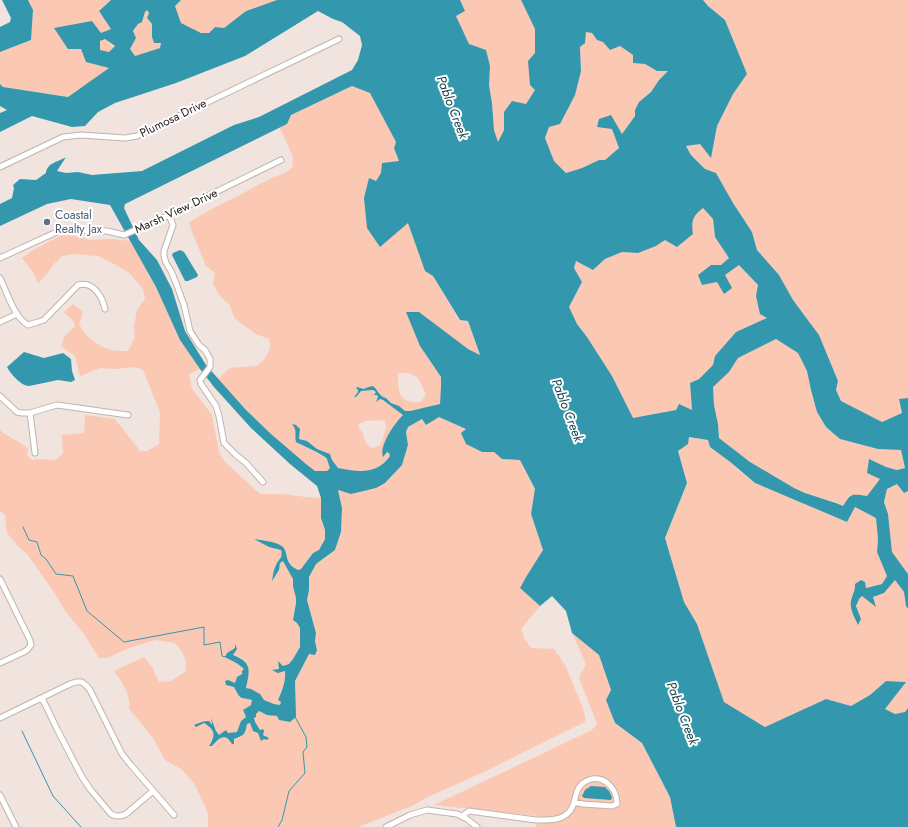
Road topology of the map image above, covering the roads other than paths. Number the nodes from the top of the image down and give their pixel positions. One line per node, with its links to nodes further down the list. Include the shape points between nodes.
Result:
1 (339, 38): 3 (street, Plumosa Drive, via 137,136 63,137)
2 (281, 160): 4 (street, Marsh View Drive)
3 (0, 167)
4 (169, 215): 5 (street, Marsh View Drive, via 124,235 61,230); 14 (street, via 173,225 164,256 184,305 190,331 210,359 210,367 200,380 201,384 216,406 224,443)
5 (0, 258)
6 (0, 278): 8 (street)
7 (105, 309): 8 (street, via 98,293 83,284 44,320 28,324)
8 (17, 314): 9 (street)
9 (0, 322)
10 (0, 396): 11 (street, via 16,412)
11 (30, 413): 12 (street, via 57,405); 13 (street)
12 (128, 415)
13 (35, 453)
14 (263, 482)
15 (0, 579): 16 (street, via 31,645 24,652)
16 (0, 663)
17 (42, 698): 18 (street); 19 (street, via 76,682 85,684 122,754); 19 (street, via 82,777 111,814 121,817)
18 (0, 718)
19 (153, 791): 22 (street)
20 (0, 795): 24 (street)
21 (574, 802): 21 (street, via 577,788 592,780 601,780 610,785 617,798 617,804 612,806); 23 (street, via 568,814 546,820 469,811)
22 (174, 815)
23 (462, 816): 25 (street, via 427,810); 26 (street)
24 (16, 827)
25 (386, 827)
26 (477, 827)

